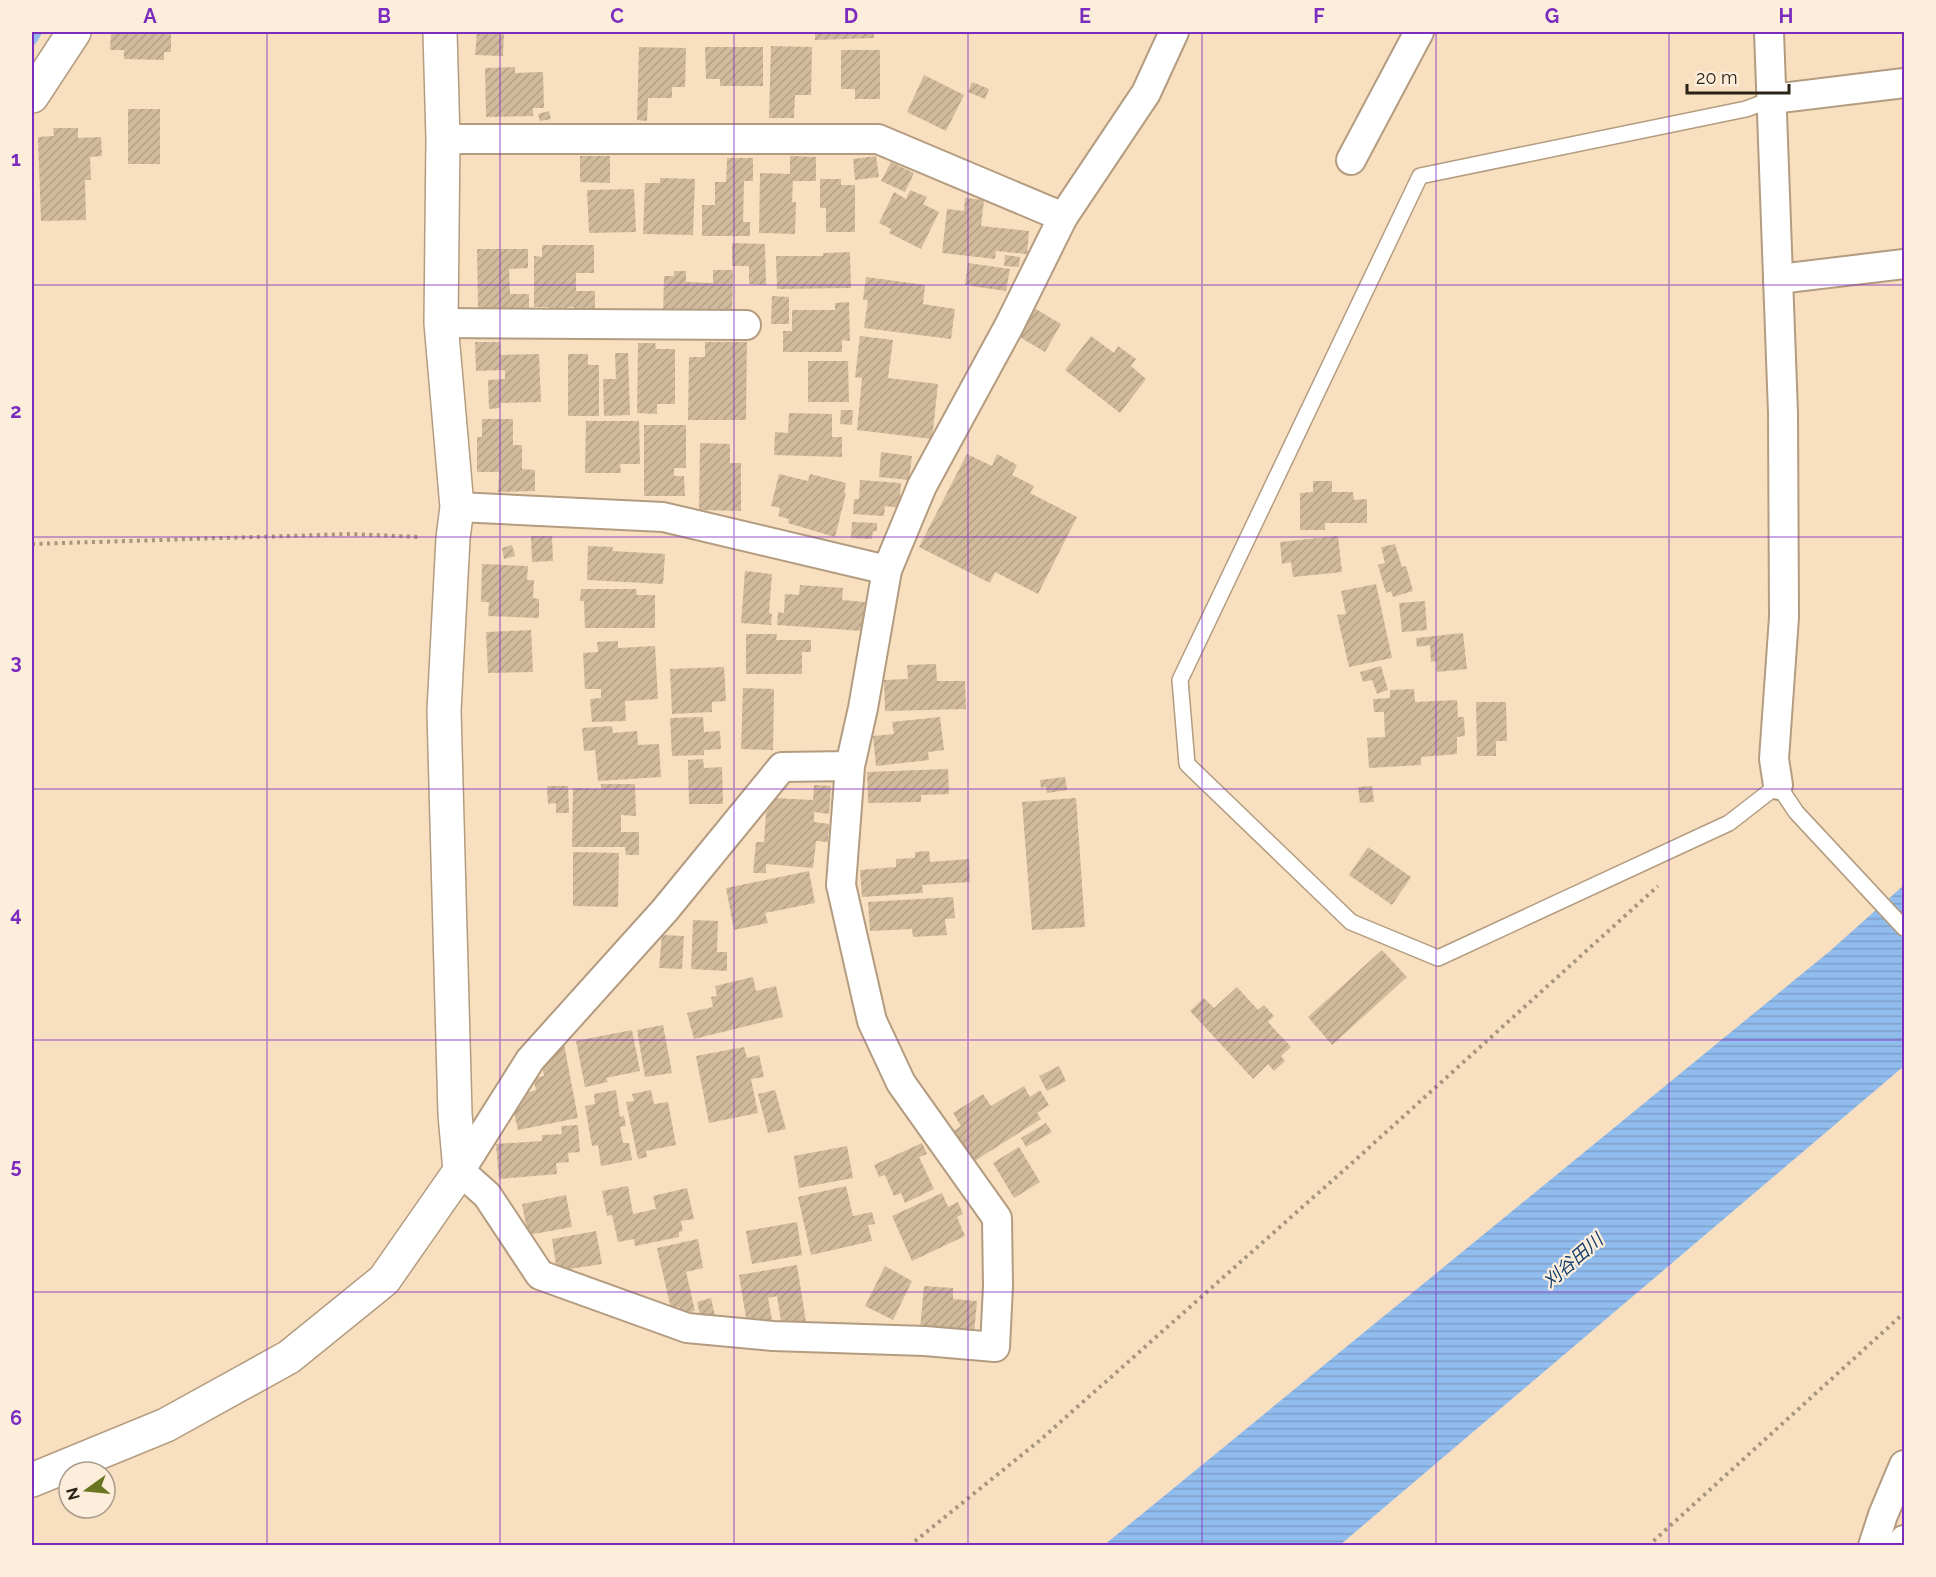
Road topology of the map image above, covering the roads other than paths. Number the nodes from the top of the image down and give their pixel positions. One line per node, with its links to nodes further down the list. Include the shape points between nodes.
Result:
1 (74, 32): 7 (street)
2 (440, 32): 9 (street)
3 (1174, 32): 11 (street, via 1146,93)
4 (1419, 32): 10 (street)
5 (1769, 32): 8 (street)
6 (1905, 83): 8 (street)
7 (32, 96)
8 (1773, 99): 13 (street); 19 (lane, via 1746,109 1420,176 1180,680 1187,764 1351,922 1438,958 1729,823)
9 (443, 140): 11 (street, via 878,139); 14 (street)
10 (1351, 160)
11 (1063, 217): 17 (street, via 922,486)
12 (1905, 264): 13 (street)
13 (1778, 279): 19 (street, via 1784,617 1774,759)
14 (441, 323): 15 (street); 16 (street)
15 (747, 325)
16 (455, 523): 17 (street, via 663,517); 21 (street, via 444,711)
17 (887, 570): 18 (street)
18 (850, 766): 21 (street, via 782,767 665,910 530,1060); 21 (street, via 841,885 872,1021 901,1083 997,1218 995,1347 687,1328 540,1275 487,1195)
19 (1778, 785): 20 (lane, via 1796,812)
20 (1905, 928)
21 (460, 1171): 23 (street, via 384,1280 289,1357 166,1425)
22 (1905, 1465): 25 (street)
23 (32, 1480)
24 (1905, 1540): 26 (street)
25 (1873, 1545)
26 (1900, 1545)

